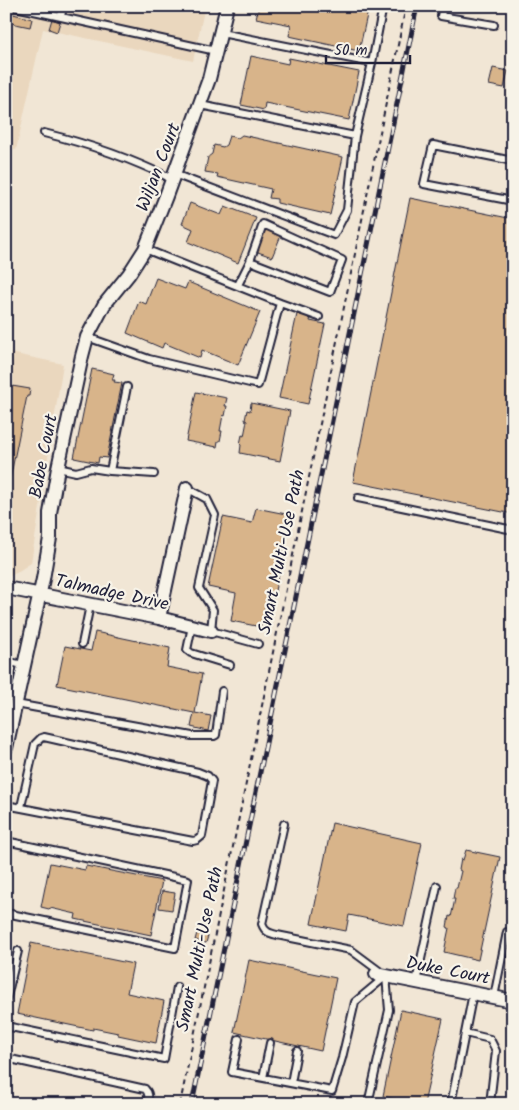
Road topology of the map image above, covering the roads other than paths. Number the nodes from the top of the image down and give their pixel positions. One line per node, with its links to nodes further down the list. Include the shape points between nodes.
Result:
1 (11, 6): 6 (lane)
2 (63, 6): 6 (lane)
3 (228, 6): 8 (street, Wiljan Court)
4 (383, 6): 10 (lane)
5 (443, 6): 7 (lane, via 441,16)
6 (61, 17): 9 (lane)
7 (494, 25)
8 (221, 33): 9 (street, Wiljan Court); 10 (lane)
9 (216, 51): 11 (street, Wiljan Court)
10 (372, 63): 13 (lane)
11 (200, 105): 13 (lane); 15 (street, Wiljan Court)
12 (44, 133): 15 (lane, via 78,141)
13 (355, 136): 15 (lane, via 347,210 334,235)
14 (513, 161): 16 (lane, via 433,145 424,184)
15 (173, 176): 17 (street, Wiljan Court)
16 (513, 201)
17 (145, 249): 19 (lane); 22 (street, Wiljan Court, via 104,305)
18 (250, 261): 18 (lane, via 330,292 342,260 263,224); 19 (lane)
19 (238, 285): 20 (lane)
20 (280, 303): 21 (lane); 22 (lane, via 258,385 150,359)
21 (319, 317)
22 (90, 331): 24 (street, Babe Court)
23 (128, 387): 25 (lane)
24 (58, 468): 25 (lane, via 76,472 91,468); 31 (street, Babe Court, via 50,513 50,538)
25 (110, 471): 26 (lane)
26 (154, 474)
27 (187, 488): 33 (street); 35 (lane, via 207,498 215,515 199,588 213,610)
28 (358, 498): 29 (lane)
29 (513, 530)
30 (6, 588): 31 (street, Talmadge Drive)
31 (39, 594): 32 (street, Talmadge Drive); 39 (street, Babe Court)
32 (90, 604): 33 (street, Talmadge Drive); 36 (lane)
33 (159, 618): 34 (street, Talmadge Drive)
34 (192, 626): 35 (street, Talmadge Drive); 40 (lane, via 187,650)
35 (211, 631): 37 (lane)
36 (82, 644)
37 (258, 644)
38 (6, 661): 39 (lane)
39 (23, 665): 42 (street, Babe Court)
40 (230, 665)
41 (222, 691): 42 (lane, via 214,736 192,736)
42 (16, 704): 43 (street, Babe Court)
43 (6, 748)
44 (6, 805): 45 (lane)
45 (21, 807): 45 (lane, via 197,840 202,836 212,780 198,772 44,737 35,744)
46 (284, 824): 52 (lane, via 262,924 264,930 351,950)
47 (6, 841): 49 (lane, via 188,880 175,948)
48 (437, 886): 53 (lane)
49 (6, 913)
50 (507, 932): 56 (lane)
51 (18, 951): 57 (lane)
52 (381, 975): 53 (street, Duke Court); 66 (lane, via 355,1002 332,1091); 68 (lane, via 389,1010)
53 (416, 982): 55 (street, Duke Court)
54 (177, 987): 59 (lane, via 164,1059)
55 (473, 993): 56 (street, Duke Court); 60 (lane)
56 (494, 998): 58 (street, Duke Court)
57 (6, 1001)
58 (513, 1001)
59 (6, 1026)
60 (465, 1033): 69 (lane); 70 (lane, via 490,1039 496,1051)
61 (239, 1039): 65 (lane, via 232,1072)
62 (270, 1042): 65 (lane)
63 (297, 1051): 66 (lane)
64 (6, 1058): 67 (lane, via 145,1089)
65 (263, 1078): 66 (lane)
66 (291, 1083)
67 (147, 1104)
68 (368, 1104)
69 (451, 1104)
70 (490, 1104)

